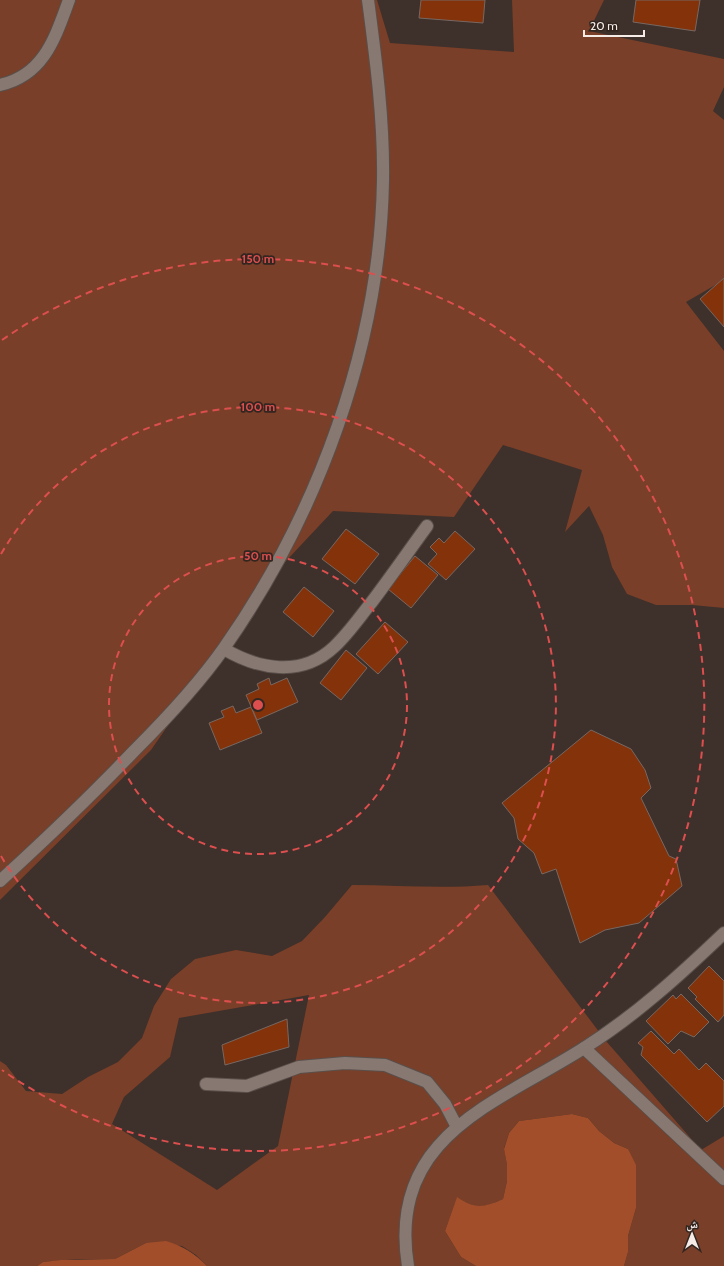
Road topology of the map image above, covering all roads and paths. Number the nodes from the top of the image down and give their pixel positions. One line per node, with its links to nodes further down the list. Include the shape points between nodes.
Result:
1 (69, 0): 3 (street, via 55,38 43,59 27,74)
2 (368, 0): 5 (street, via 379,95 383,180 377,263 363,337 349,392 311,494 289,541)
3 (0, 85)
4 (427, 526): 5 (street, via 352,627 333,648 318,659 299,665 263,666)
5 (224, 649): 6 (street, via 173,711 100,787)
6 (0, 881)
7 (724, 933): 8 (street, via 656,995)
8 (584, 1048): 10 (street, via 492,1101); 11 (street)
9 (206, 1084): 10 (street, via 247,1086 299,1067 345,1063 385,1065 428,1082 445,1104)
10 (457, 1127): 12 (street, via 426,1161 412,1190 405,1221)
11 (724, 1178)
12 (408, 1266)

